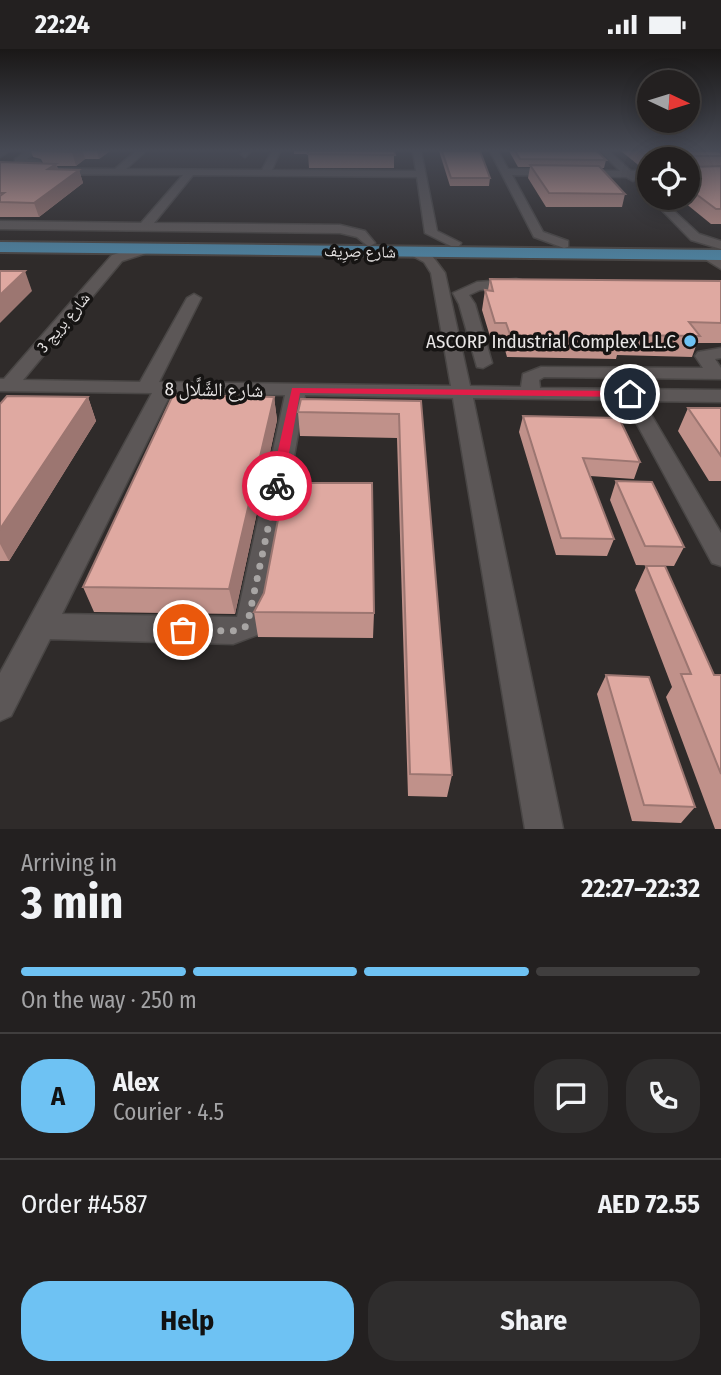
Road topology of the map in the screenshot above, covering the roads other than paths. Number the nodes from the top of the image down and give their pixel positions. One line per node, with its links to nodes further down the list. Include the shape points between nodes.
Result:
1 (178, 187): 6 (street)
2 (421, 187): 11 (street)
3 (512, 187): 8 (street)
4 (664, 210): 9 (street)
5 (0, 225): 6 (street)
6 (145, 226): 10 (street, via 340,229 362,234)
7 (0, 239): 10 (main road, شارع صِرِيف)
8 (532, 239): 9 (main road, شارع صِرِيف, via 564,244); 14 (main road, شارع صِرِيف)
9 (690, 241): 15 (main road, شارع صِرِيف)
10 (369, 243): 11 (main road, شارع صِرِيف)
11 (421, 243): 13 (main road, شارع صِرِيف); 14 (main road, شارع صِرِيف); 14 (street)
12 (0, 247): 13 (main road, شارع صِرِيف)
13 (111, 253): 23 (street, شارع بريج 3)
14 (446, 253): 15 (main road, شارع صِرِيف); 18 (street)
15 (718, 253)
16 (529, 282): 18 (street, via 464,290)
17 (194, 298): 24 (street)
18 (457, 308): 19 (street)
19 (466, 346): 21 (street); 26 (street)
20 (721, 353): 22 (street, via 704,356)
21 (483, 363)
22 (719, 374): 27 (street, via 541,372 530,378)
23 (4, 385): 24 (street, شارع الشَّلَّال 8)
24 (155, 388): 25 (street, شارع الشَّلَّال 8); 31 (street)
25 (296, 390): 26 (street, شارع الشَّلَّال 8); 31 (street, via 247,626 233,631)
26 (462, 392): 27 (street, شارع الشَّلَّال 8); 33 (street)
27 (531, 393): 28 (street, شارع الشَّلَّال 8)
28 (630, 394): 29 (street, شارع الشَّلَّال 8); 30 (street)
29 (721, 396)
30 (721, 556)
31 (41, 626): 32 (street)
32 (0, 705)
33 (544, 829)

